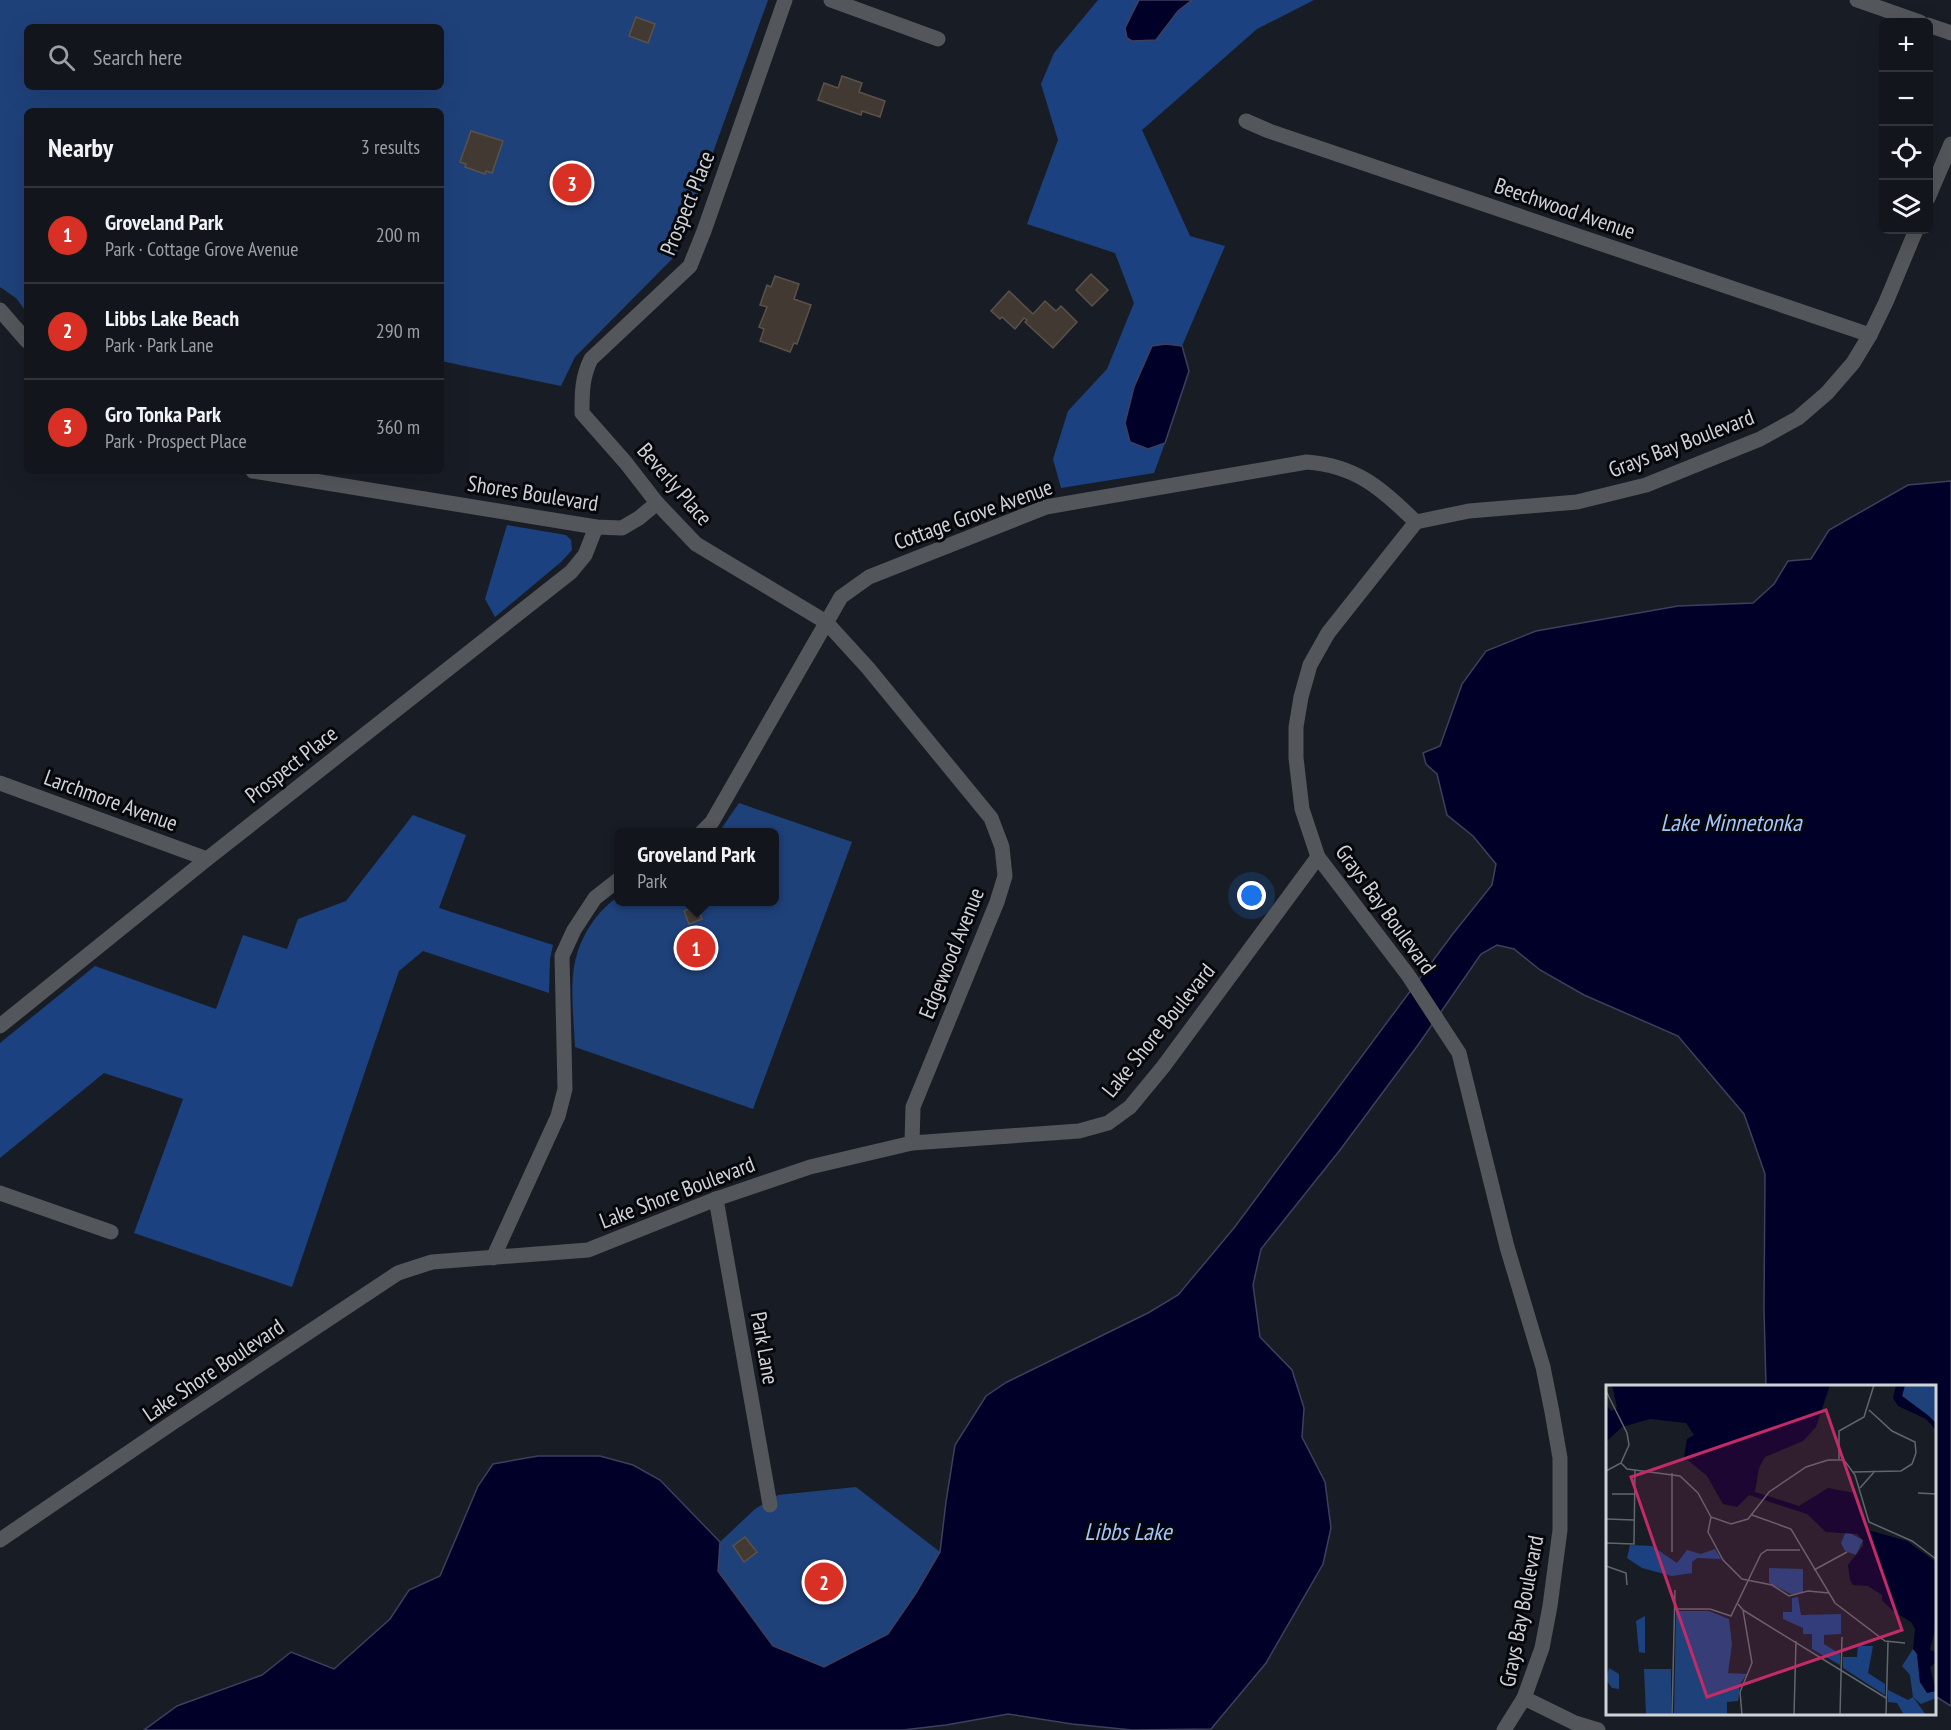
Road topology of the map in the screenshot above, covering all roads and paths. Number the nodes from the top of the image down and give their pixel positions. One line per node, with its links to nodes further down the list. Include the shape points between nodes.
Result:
1 (785, 0): 15 (street, Prospect Place, via 690,266 591,359)
2 (831, 0): 7 (street)
3 (1857, 0): 4 (street)
4 (1909, 18)
5 (1933, 26): 6 (street)
6 (1951, 33)
7 (938, 39)
8 (1246, 121): 13 (street, Beechwood Avenue)
9 (1951, 144): 10 (street)
10 (1933, 188)
11 (1914, 234): 13 (street, Grays Bay Boulevard)
12 (0, 310): 14 (street)
13 (1870, 335): 18 (street, Grays Bay Boulevard, via 1853,363 1827,393 1798,418 1706,462 1646,485 1577,502 1469,511)
14 (24, 338)
15 (582, 389): 17 (street, Beverly Place, via 582,413)
16 (272, 474): 19 (street, Shores Boulevard)
17 (657, 503): 19 (street, Shores Boulevard, via 622,528); 20 (street, Beverly Place, via 696,544)
18 (1416, 522): 20 (street, Cottage Grove Avenue, via 1383,490 1359,476 1326,464 1288,465 1046,507 869,577 841,597); 23 (street, Grays Bay Boulevard, via 1328,633 1310,665 1296,727 1296,758 1302,809)
19 (596, 527): 24 (street, Prospect Place, via 585,555 571,572)
20 (826, 622): 22 (street, Cottage Grove Avenue); 27 (street, Edgewood Avenue, via 991,818 1002,847 1005,876 913,1107)
21 (0, 783): 24 (street, Larchmore Avenue)
22 (706, 828)
23 (1318, 857): 27 (street, Lake Shore Boulevard, via 1131,1107 1108,1123 1079,1131); 34 (street, Grays Bay Boulevard, via 1408,975 1459,1053 1507,1247 1543,1367 1560,1458 1560,1530 1542,1648)
24 (207, 859): 26 (street, Prospect Place)
25 (614, 882): 31 (street, via 595,898 562,957 565,1089 558,1116)
26 (0, 1026)
27 (912, 1143): 29 (street, Lake Shore Boulevard, via 810,1167)
28 (0, 1193): 30 (street)
29 (716, 1199): 31 (street, Lake Shore Boulevard, via 588,1250); 32 (street, Park Lane)
30 (111, 1232)
31 (493, 1258): 33 (street, Lake Shore Boulevard, via 432,1262 398,1273)
32 (770, 1505)
33 (0, 1540)
34 (1524, 1698): 35 (street); 36 (street, Grays Bay Boulevard)
35 (1504, 1730)
36 (1598, 1730)

